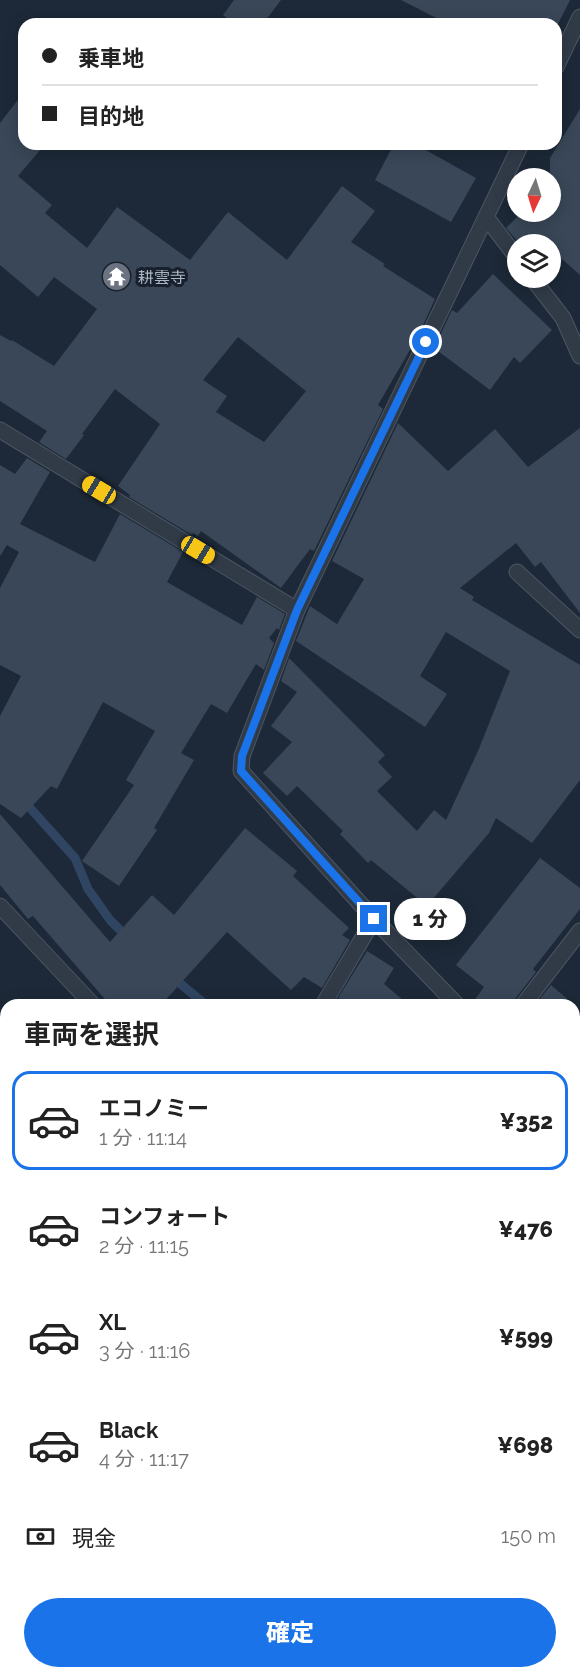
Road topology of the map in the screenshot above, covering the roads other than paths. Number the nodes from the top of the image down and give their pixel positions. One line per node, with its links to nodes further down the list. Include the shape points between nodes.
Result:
1 (580, 17): 2 (lane)
2 (562, 54)
3 (517, 150): 4 (lane)
4 (486, 218): 5 (lane); 10 (lane)
5 (507, 245)
6 (540, 288): 7 (lane, via 562,318)
7 (580, 356)
8 (0, 430): 10 (lane)
9 (518, 572): 11 (lane)
10 (297, 610): 13 (lane, via 242,756 241,771)
11 (580, 630)
12 (0, 906): 15 (lane)
13 (374, 919): 16 (lane); 17 (lane)
14 (580, 931): 18 (lane)
15 (87, 999)
16 (327, 999)
17 (452, 999)
18 (528, 999)

